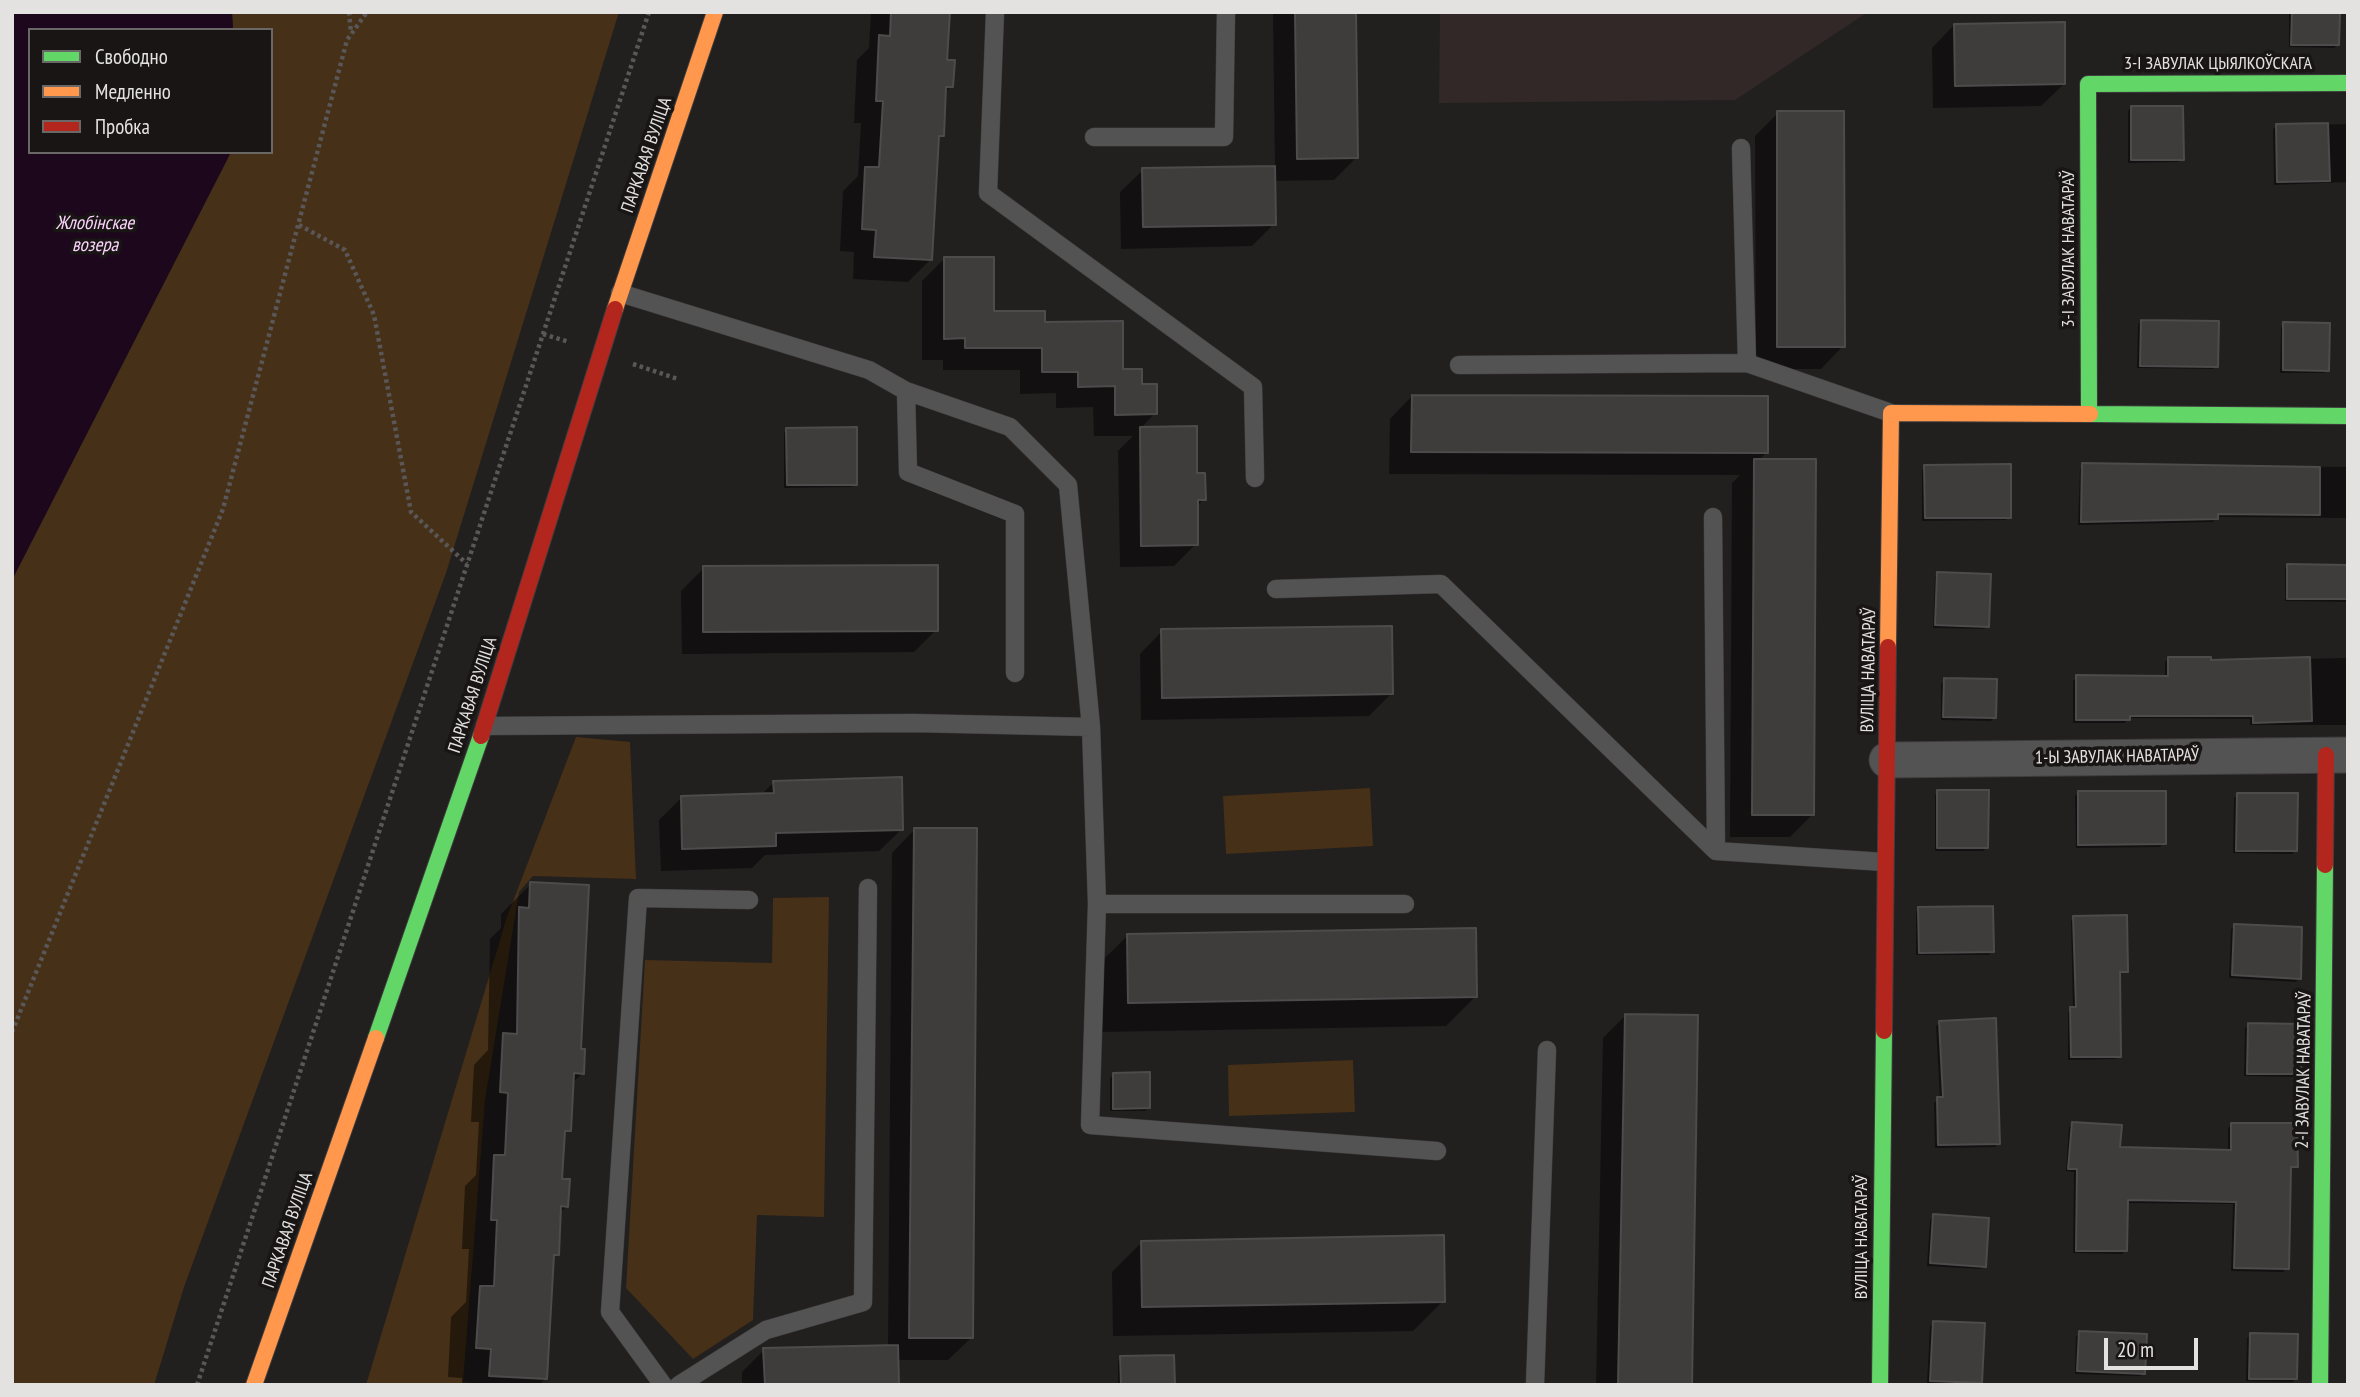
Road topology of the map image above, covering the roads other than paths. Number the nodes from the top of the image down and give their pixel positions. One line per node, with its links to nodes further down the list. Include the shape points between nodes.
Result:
1 (715, 12): 8 (street, ПАРКАВАЯ ВУЛІЦА)
2 (995, 12): 15 (lane, via 988,193 1253,387)
3 (1226, 12): 6 (lane, via 1224,138)
4 (2348, 83): 5 (street, 3-І ЗАВУЛАК ЦЫЯЛКОЎСКАГА)
5 (2088, 84): 13 (street, 3-І ЗАВУЛАК НАВАТАРАЎ)
6 (1094, 137)
7 (1741, 148): 9 (lane)
8 (620, 293): 11 (lane, via 869,370); 19 (street, ПАРКАВАЯ ВУЛІЦА)
9 (1747, 363): 10 (lane); 12 (lane)
10 (1459, 365)
11 (906, 391): 18 (lane, via 908,472 1015,514); 20 (lane, via 1010,427 1068,485)
12 (1891, 413): 13 (street); 22 (street, ВУЛІЦА НАВАТАРАЎ)
13 (2089, 414): 14 (street)
14 (2348, 416)
15 (1255, 478)
16 (1713, 517): 23 (lane)
17 (1276, 589): 23 (lane, via 1441,584)
18 (1015, 673)
19 (485, 726): 20 (lane, via 913,723); 31 (street, ПАРКАВАЯ ВУЛІЦА)
20 (1091, 727): 27 (lane)
21 (2337, 755): 22 (street, 1-Ы ЗАВУЛАК НАВАТАРАЎ); 36 (street, 2-І ЗАВУЛАК НАВАТАРАЎ)
22 (1887, 760): 24 (street, ВУЛІЦА НАВАТАРАЎ)
23 (1716, 851): 24 (lane)
24 (1884, 862): 35 (street, ВУЛІЦА НАВАТАРАЎ)
25 (868, 888): 33 (lane, via 863,1302 765,1330)
26 (748, 900): 32 (lane, via 638,898 610,1312)
27 (1097, 904): 28 (lane); 30 (lane, via 1090,1125)
28 (1405, 904)
29 (1546, 1049): 34 (lane)
30 (1437, 1151)
31 (254, 1385)
32 (663, 1385)
33 (679, 1385)
34 (1535, 1385)
35 (1880, 1385)
36 (2320, 1385)

